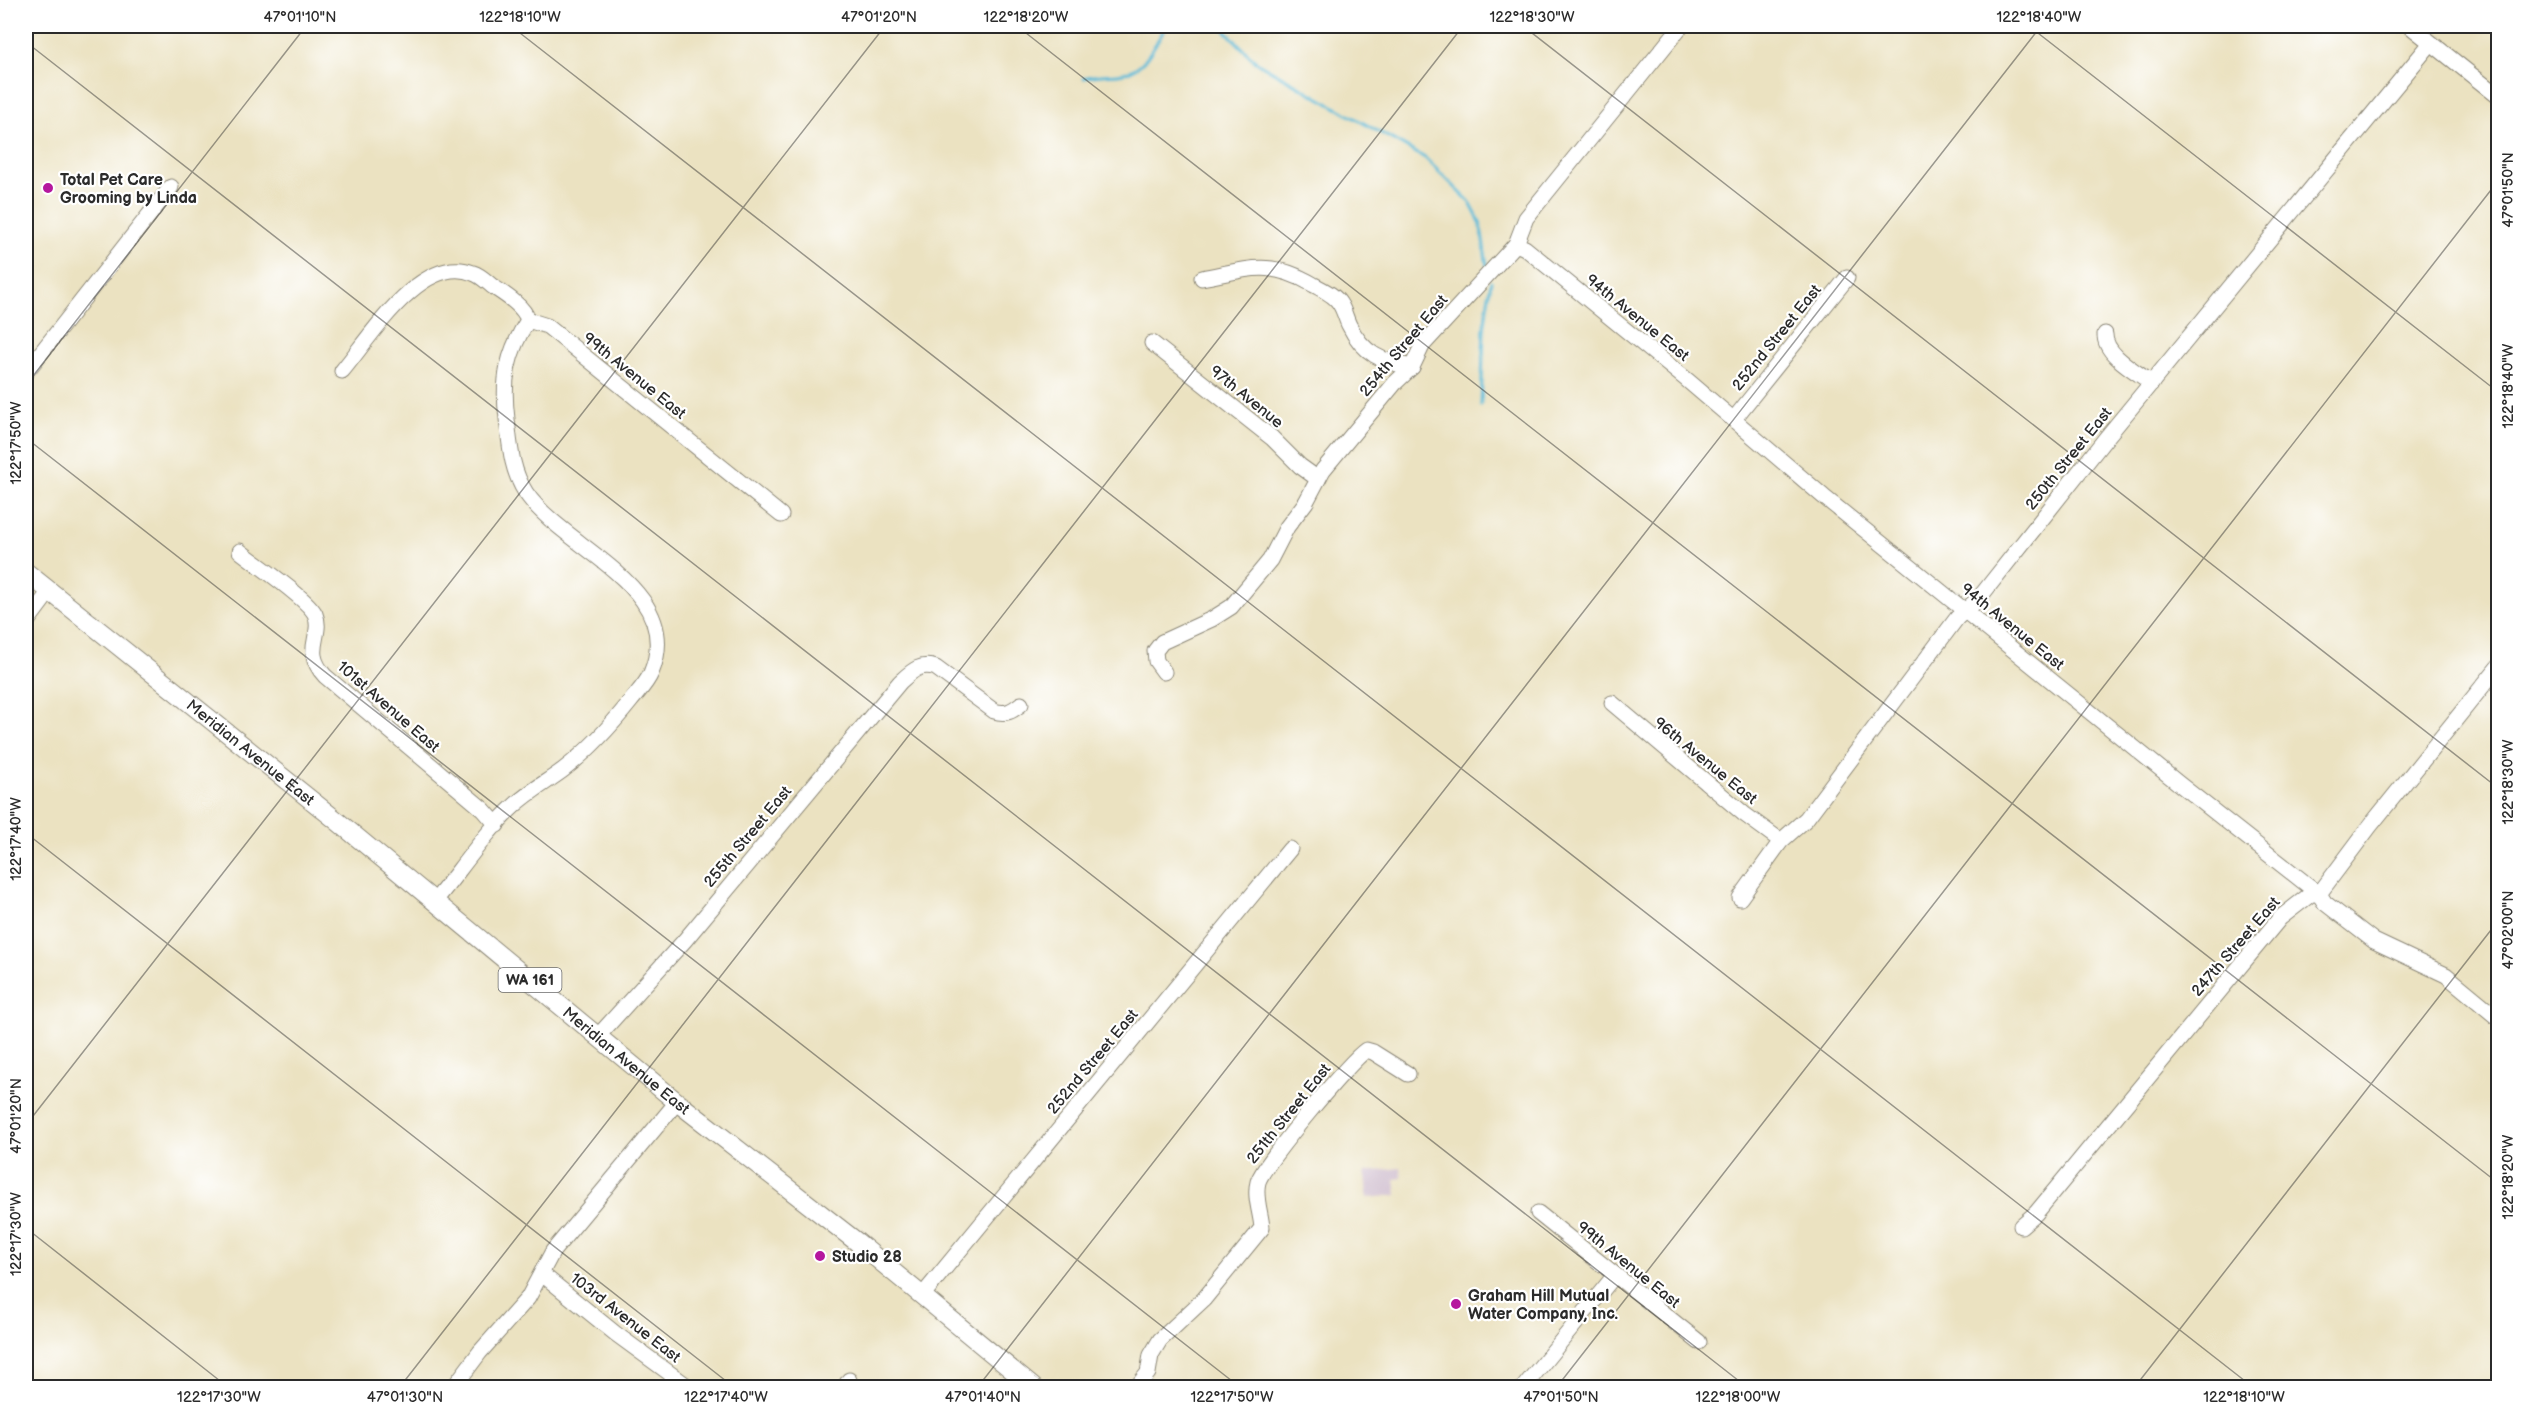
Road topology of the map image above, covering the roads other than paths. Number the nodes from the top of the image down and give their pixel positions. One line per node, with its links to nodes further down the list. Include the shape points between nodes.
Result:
1 (1681, 26): 6 (street, 254th Street East, via 1526,218)
2 (2410, 26): 3 (street)
3 (2431, 43): 4 (street); 15 (street, 250th Street East)
4 (2499, 96)
5 (171, 187): 14 (street)
6 (1516, 244): 12 (street, 254th Street East, via 1422,346); 16 (street, 94th Avenue East)
7 (1203, 278): 12 (street, via 1253,268 1282,269 1302,277 1341,304 1350,327 1366,349 1386,363)
8 (1847, 278): 16 (street, 252nd Street East)
9 (528, 320): 13 (street, 99th Avenue East, via 505,295 475,273 465,270 433,275 408,292); 18 (street, 99th Avenue East, via 547,326); 28 (street, via 513,348 504,380 508,435 518,479 539,508 616,572 642,599 655,621 658,639 651,674 624,710 589,747 514,806)
10 (2105, 334): 15 (street, via 2112,351)
11 (1152, 343): 17 (street, 97th Avenue)
12 (1412, 367): 17 (street, 254th Street East)
13 (342, 371)
14 (26, 372)
15 (2152, 383): 22 (street, 250th Street East)
16 (1734, 419): 22 (street, 94th Avenue East)
17 (1318, 479): 25 (street, 254th Street East, via 1270,560 1231,607 1162,642 1155,651 1156,661)
18 (781, 515)
19 (240, 551): 28 (street, 101st Avenue East, via 315,615 313,654 325,676)
20 (26, 572): 21 (main road, Meridian Avenue East / WA 161)
21 (50, 591): 23 (street); 33 (main road, Meridian Avenue East / WA 161)
22 (1966, 611): 29 (street, 250th Street East, via 1806,819); 31 (street, 94th Avenue East)
23 (26, 623)
24 (2499, 667): 31 (street, 247th Street East)
25 (1164, 672)
26 (1612, 703): 29 (street, 96th Avenue East)
27 (1021, 704): 35 (street, 255th Street East, via 1006,713 994,711 936,668 925,665 916,669 900,682 685,940)
28 (497, 825): 33 (street)
29 (1781, 841): 32 (street, 250th Street East)
30 (1290, 849): 42 (street, 252nd Street East)
31 (2319, 894): 34 (street, 94th Avenue East, via 2374,941 2446,975); 39 (street, 247th Street East, via 2311,894 2280,918 2036,1213)
32 (1740, 898)
33 (434, 902): 35 (main road, Meridian Avenue East / WA 161)
34 (2499, 1018)
35 (600, 1035): 37 (main road, Meridian Avenue East / WA 161)
36 (1408, 1074): 47 (street, 251th Street East, via 1366,1050 1345,1071 1259,1179 1257,1197 1262,1228 1204,1299 1160,1340 1151,1354 1148,1373)
37 (677, 1102): 40 (street, via 553,1251); 42 (main road, Meridian Avenue East / WA 161)
38 (1538, 1213): 41 (street, 99th Avenue East)
39 (2021, 1226)
40 (542, 1274): 44 (street, via 528,1298); 45 (street, 103rd Avenue East)
41 (1615, 1275): 43 (street, 99th Avenue East); 48 (street)
42 (922, 1296): 46 (main road, Meridian Avenue East / WA 161)
43 (1700, 1342)
44 (453, 1388)
45 (690, 1388)
46 (1034, 1388)
47 (1136, 1388)
48 (1523, 1388)

